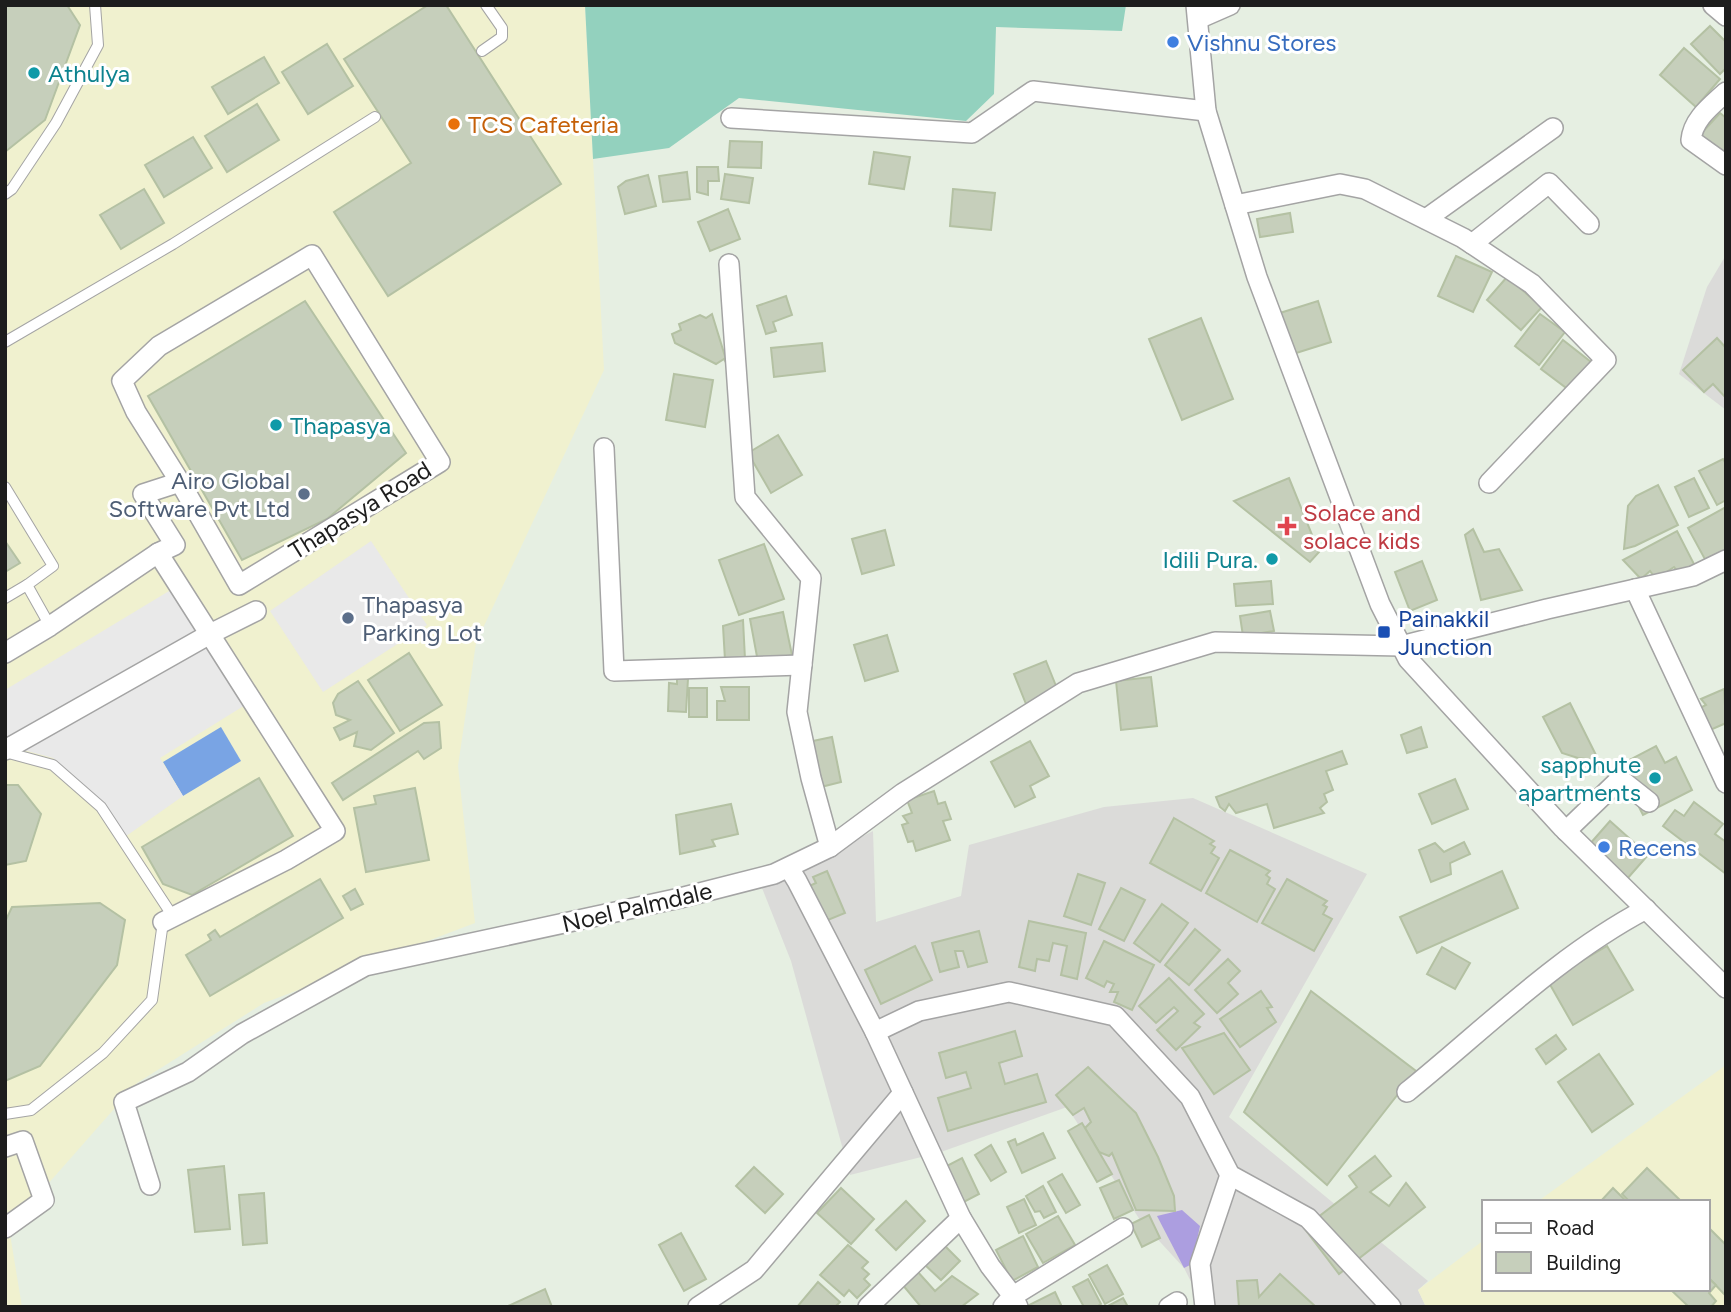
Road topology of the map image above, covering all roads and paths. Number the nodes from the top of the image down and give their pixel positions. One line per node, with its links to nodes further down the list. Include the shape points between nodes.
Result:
1 (95, 5): 14 (lane, via 99,45 56,123)
2 (486, 5): 7 (lane, via 502,28 502,37)
3 (1230, 5): 5 (street)
4 (1713, 5): 6 (street)
5 (1197, 12): 9 (street)
6 (1726, 16)
7 (482, 51)
8 (1726, 92): 13 (street, via 1697,121 1691,140)
9 (1206, 111): 11 (street, via 1033,91 972,134); 15 (street)
10 (375, 117): 20 (lane, via 173,244)
11 (731, 118)
12 (1553, 128): 16 (street)
13 (1726, 165)
14 (5, 194)
15 (1235, 205): 16 (street, via 1340,184 1365,189); 33 (street, via 1257,277 1380,604)
16 (1426, 219): 18 (street)
17 (1588, 225): 18 (street, via 1549,183)
18 (1472, 244): 23 (street, via 1532,284 1606,360)
19 (729, 264): 35 (street, via 745,497 811,578)
20 (5, 342)
21 (604, 448): 35 (street, via 614,671)
22 (180, 481): 22 (street, Thapasya Road, via 121,381 159,346 312,255 439,462 239,585); 25 (street, via 143,494 175,545)
23 (1489, 483)
24 (5, 487): 27 (lane, via 53,566)
25 (158, 553): 31 (street); 32 (street)
26 (1726, 561): 28 (street, Noel Palmdale, via 1693,576)
27 (27, 585): 29 (lane); 31 (lane)
28 (1635, 589): 33 (street, Noel Palmdale); 37 (street)
29 (5, 598)
30 (256, 611): 32 (street)
31 (50, 626): 34 (street)
32 (210, 634): 36 (street); 43 (street, via 335,831)
33 (1401, 646): 39 (street); 40 (street, Noel Palmdale, via 1215,642 1078,683 903,793)
34 (5, 653)
35 (802, 665): 40 (street, via 797,712)
36 (5, 751): 43 (lane, via 53,765 101,807 170,912)
37 (1726, 783)
38 (1649, 802): 39 (street, via 1620,779)
39 (1566, 831): 42 (street)
40 (830, 847): 41 (street, Noel Palmdale)
41 (789, 868): 45 (street); 51 (street, Noel Palmdale, via 680,898 365,966 242,1034 188,1072 124,1102)
42 (1646, 909): 44 (street); 46 (street, via 1527,989)
43 (163, 922): 48 (lane, via 152,1000 103,1053 31,1110)
44 (1726, 988)
45 (875, 1032): 47 (street); 50 (street, via 919,1011 1009,992 1115,1016 1190,1097)
46 (1407, 1092)
47 (903, 1093): 52 (street); 56 (street, via 754,1270)
48 (5, 1114)
49 (5, 1147): 53 (street, via 23,1142 44,1200)
50 (1230, 1175): 58 (street, via 1200,1264); 59 (street, via 1308,1218)
51 (150, 1185)
52 (961, 1218): 55 (street); 57 (street)
53 (5, 1228)
54 (1123, 1228): 55 (street)
55 (1011, 1303)
56 (698, 1307)
57 (868, 1307)
58 (1205, 1307)
59 (1391, 1307)

